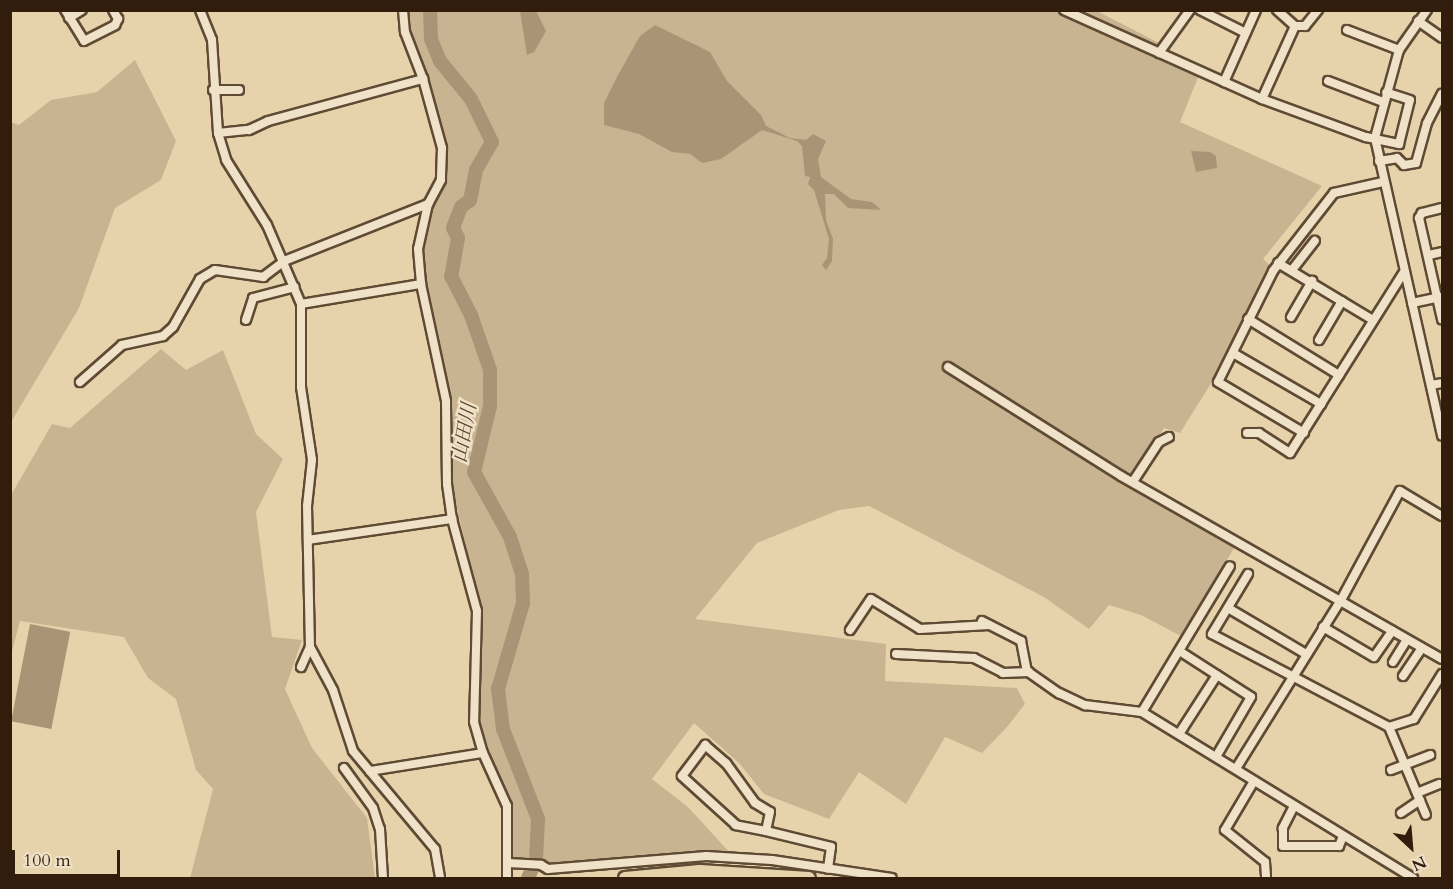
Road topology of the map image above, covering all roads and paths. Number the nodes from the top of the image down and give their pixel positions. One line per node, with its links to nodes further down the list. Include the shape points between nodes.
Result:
1 (82, 10): 12 (street)
2 (113, 10): 12 (street, via 115,25 84,41)
3 (200, 10): 23 (street, via 212,40)
4 (403, 10): 20 (street, via 405,32)
5 (1064, 10): 19 (street)
6 (1190, 10): 19 (street)
7 (1200, 10): 16 (street)
8 (1256, 10): 16 (street)
9 (1277, 10): 14 (street)
10 (1318, 10): 14 (street, via 1305,26)
11 (1426, 11): 13 (street)
12 (67, 14)
13 (1418, 21): 17 (street); 18 (street)
14 (1295, 26): 27 (street)
15 (1347, 30): 18 (street)
16 (1246, 33): 22 (street)
17 (1443, 38)
18 (1399, 50): 25 (street)
19 (1159, 53): 22 (street)
20 (423, 79): 29 (street, via 268,121 249,130); 33 (street, via 442,148 441,180)
21 (1328, 81): 28 (street)
22 (1224, 82): 27 (street)
23 (213, 90): 24 (street); 29 (street)
24 (239, 90)
25 (1386, 92): 28 (street); 30 (street, via 1410,100 1411,105 1399,144)
26 (1443, 94): 31 (street, via 1427,123 1416,163 1404,165 1397,158)
27 (1262, 99): 30 (street)
28 (1383, 102): 30 (street)
29 (218, 133): 38 (street, via 230,169 267,225)
30 (1375, 138): 31 (street)
31 (1379, 161): 32 (street)
32 (1383, 182): 39 (street, via 1334,193); 41 (street)
33 (428, 204): 38 (street); 43 (street, via 418,249)
34 (1443, 208): 37 (street, via 1420,214)
35 (1315, 241): 40 (street)
36 (1443, 252): 37 (street)
37 (1429, 255): 45 (street)
38 (284, 261): 44 (street); 58 (street, via 263,277 215,270 196,284 173,327 163,336 122,345)
39 (1278, 263): 40 (street); 50 (street)
40 (1292, 270): 42 (street)
41 (1404, 272): 48 (street); 52 (street)
42 (1312, 282): 46 (street); 49 (street)
43 (421, 284): 47 (street); 68 (street, via 446,401 447,484)
44 (295, 287): 47 (street); 51 (street, via 253,298)
45 (1440, 297): 48 (street); 53 (street)
46 (1342, 301): 52 (street); 54 (street)
47 (301, 303): 69 (street, via 301,387 312,460)
48 (1412, 303): 60 (street)
49 (1291, 317)
50 (1248, 319): 55 (street); 57 (street)
51 (246, 320)
52 (1373, 320): 57 (street)
53 (1443, 320)
54 (1319, 340)
55 (1233, 353): 61 (street); 63 (street, via 1218,381)
56 (948, 367): 66 (street, via 1121,476)
57 (1339, 375): 61 (street)
58 (80, 382)
59 (1443, 382): 60 (street)
60 (1431, 385): 65 (street)
61 (1321, 404): 63 (street)
62 (1246, 433): 63 (street, via 1259,433 1288,454)
63 (1304, 433)
64 (1169, 436): 66 (street, via 1159,442)
65 (1443, 436)
66 (1134, 480): 72 (street)
67 (1443, 516): 72 (street, via 1400,491)
68 (452, 519): 69 (street); 96 (street, via 477,611 473,711)
69 (308, 540): 80 (street)
70 (1230, 566): 82 (street)
71 (1248, 574): 73 (street)
72 (1341, 600): 76 (street); 78 (street)
73 (1228, 608): 84 (street); 92 (street, via 1212,634)
74 (982, 621): 75 (street)
75 (990, 625): 77 (street, via 920,629 871,599); 88 (street, via 1021,641)
76 (1323, 627): 78 (street, via 1374,657); 84 (street)
77 (850, 630)
78 (1392, 631): 79 (street)
79 (1407, 640): 81 (street); 86 (street)
80 (310, 647): 87 (street); 103 (street, via 333,690 347,740)
81 (1421, 649): 85 (street); 91 (street)
82 (1181, 652): 90 (street); 93 (street)
83 (896, 654): 88 (street, via 974,658 1003,673)
84 (1306, 654): 92 (street)
85 (1443, 659)
86 (1393, 662)
87 (301, 667)
88 (1029, 672): 93 (street, via 1085,705)
89 (1443, 674): 94 (street, via 1414,719)
90 (1217, 675): 95 (street); 98 (street, via 1251,697)
91 (1403, 676)
92 (1290, 678): 94 (street); 100 (street)
93 (1142, 712): 95 (street)
94 (1389, 727): 99 (street)
95 (1179, 734): 98 (street)
96 (483, 753): 103 (street); 112 (street, via 507,806)
97 (1430, 755): 99 (street)
98 (1216, 757): 100 (street)
99 (1405, 765): 102 (street); 106 (street)
100 (1237, 767): 104 (street)
101 (344, 768): 114 (street, via 373,808 380,829)
102 (1391, 770)
103 (370, 771): 115 (street, via 435,849)
104 (1254, 781): 107 (street); 120 (street, via 1225,830 1266,862)
105 (1439, 784): 106 (street)
106 (1418, 796): 108 (street); 109 (street)
107 (1294, 806): 111 (street); 111 (street, via 1283,828 1282,846 1339,846)
108 (1401, 813)
109 (1426, 815)
110 (766, 831): 110 (street, via 770,812 755,803 726,763 705,745 692,757 682,776 736,825); 113 (street, via 831,847)
111 (1343, 836): 121 (street)
112 (508, 863): 113 (street, via 522,862 548,869 706,856); 116 (street)
113 (828, 869): 119 (street)
114 (383, 879)
115 (440, 879)
116 (507, 879)
117 (625, 879): 118 (main road, via 700,871)
118 (809, 879)
119 (892, 879)
120 (1266, 879)
121 (1413, 879)

